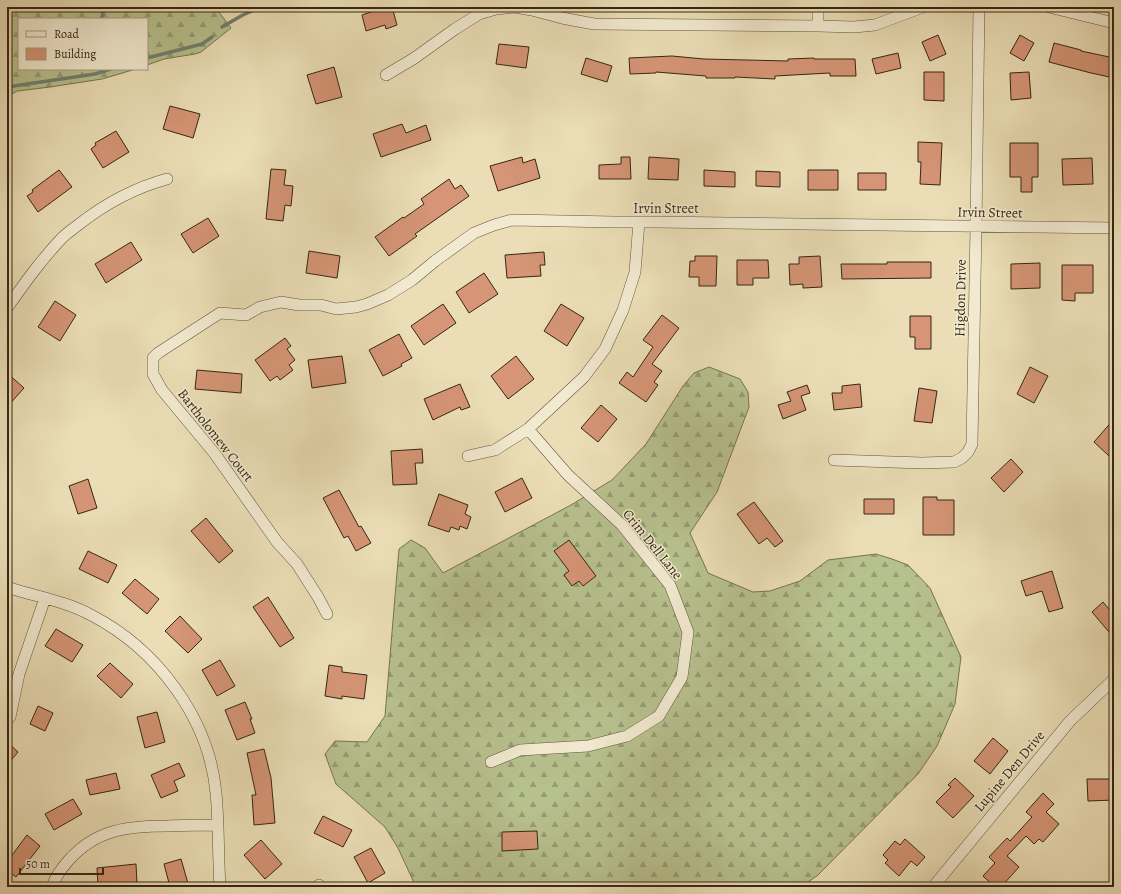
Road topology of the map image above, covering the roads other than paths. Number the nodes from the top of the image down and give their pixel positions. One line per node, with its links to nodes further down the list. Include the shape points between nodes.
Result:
1 (514, 7): 7 (street, via 594,24); 8 (street, via 479,14)
2 (818, 7): 7 (street)
3 (923, 7): 7 (street, via 875,25 854,28)
4 (979, 7): 11 (street, Higdon Drive)
5 (1049, 7): 6 (street)
6 (1114, 23)
7 (818, 26)
8 (386, 75)
9 (167, 179): 13 (street, via 148,184 103,207 63,237 47,254)
10 (638, 222): 11 (street, Irvin Street); 14 (street, Irvin Street, via 512,220 474,233 412,280 367,304 336,309 321,305 281,302 260,307); 15 (street, via 635,272 623,310 605,349 584,377)
11 (976, 227): 12 (street, Irvin Street); 17 (street, Higdon Drive, via 972,444 968,452 954,462)
12 (1114, 228)
13 (7, 308)
14 (246, 314): 20 (street, Bartholomew Court, via 220,313 158,353 153,358 153,374 162,390 215,454 277,542 297,564)
15 (528, 429): 16 (street, via 495,450); 23 (street, Crim Dell Lane, via 568,475 622,525 670,585 688,632 682,677 659,716 628,736 588,746 520,750)
16 (468, 456)
17 (834, 460)
18 (7, 587): 19 (street)
19 (45, 598): 22 (street, via 19,674); 24 (street, via 90,614 111,626 138,647 170,681 196,723 205,747 216,793)
20 (327, 614)
21 (1114, 679): 27 (street, Lupine Den Drive, via 1070,721)
22 (10, 717)
23 (491, 762)
24 (217, 825): 25 (street, via 134,827 108,833 87,844 74,855 61,870); 26 (street)
25 (52, 887)
26 (220, 887)
27 (933, 887)

